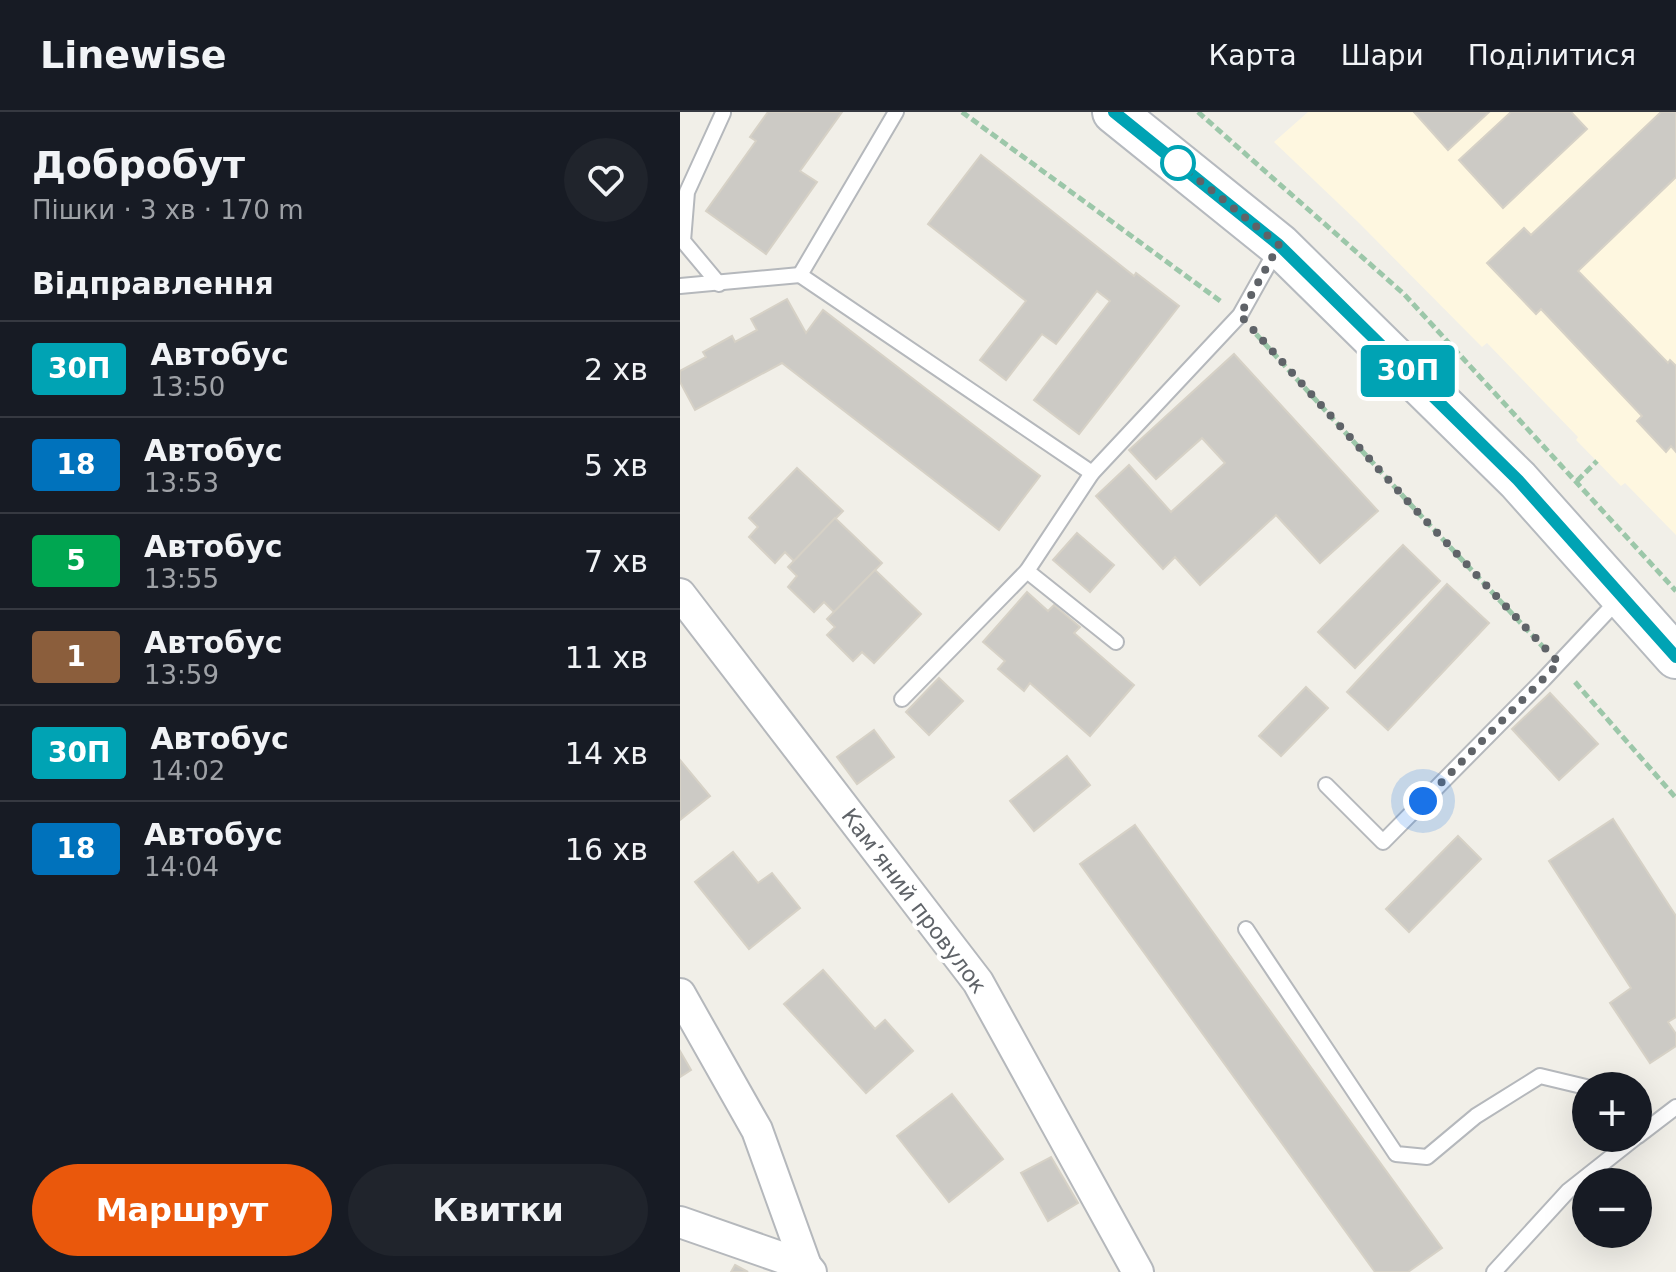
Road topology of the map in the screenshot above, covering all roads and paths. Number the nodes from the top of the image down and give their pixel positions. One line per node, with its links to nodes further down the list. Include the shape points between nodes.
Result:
1 (896, 112): 7 (lane)
2 (962, 112): 10 (path)
3 (1114, 112): 6 (main road)
4 (1198, 112): 13 (path, via 1404,294)
5 (723, 113): 8 (lane, via 687,192 683,241)
6 (1279, 245): 10 (lane); 17 (main road, via 1518,480)
7 (800, 275): 8 (lane); 12 (lane)
8 (719, 284): 9 (lane)
9 (680, 286)
10 (1240, 315): 12 (lane); 20 (path)
11 (1597, 461): 13 (path)
12 (1092, 473): 14 (lane)
13 (1577, 481): 15 (path)
14 (1027, 571): 18 (lane); 21 (lane)
15 (1676, 591)
16 (680, 594): 32 (street, Камʼяний провулок, via 978,982)
17 (1622, 596): 19 (main road); 20 (lane)
18 (1116, 642)
19 (1676, 657)
20 (1559, 663): 22 (lane, via 1383,842); 23 (path)
21 (902, 699)
22 (1326, 785)
23 (1676, 798)
24 (1246, 929): 26 (lane, via 1396,1154 1427,1157 1476,1116 1540,1076)
25 (680, 994): 31 (street, via 757,1130)
26 (1572, 1084)
27 (1676, 1107): 28 (lane)
28 (1652, 1123)
29 (1615, 1152): 33 (lane, via 1568,1191)
30 (680, 1222): 31 (street)
31 (809, 1269)
32 (1138, 1272)
33 (1494, 1272)

